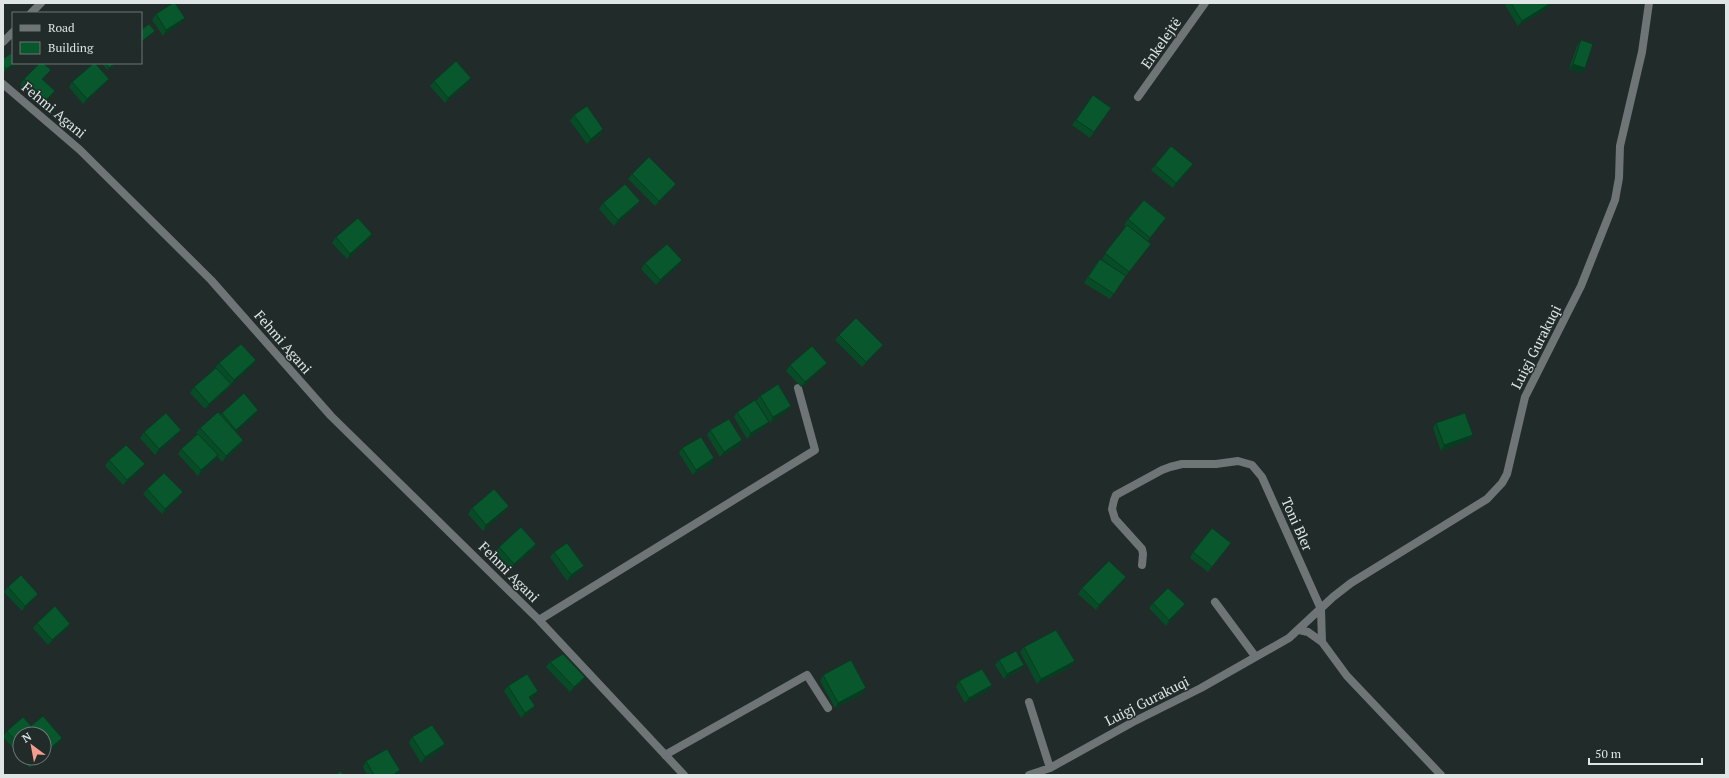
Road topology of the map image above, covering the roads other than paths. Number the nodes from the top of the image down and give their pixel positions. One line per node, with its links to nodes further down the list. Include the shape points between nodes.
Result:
1 (41, 3): 4 (street)
2 (1205, 3): 8 (street, Enkelejtë)
3 (1649, 3): 12 (street, Luigj Gurakuqi, via 1642,52 1620,146 1615,200 1581,286 1525,397 1507,474 1487,499 1351,583)
4 (32, 12)
5 (12, 33): 6 (street)
6 (3, 42)
7 (3, 84): 13 (street, Fehmi Agani, via 80,150 211,280 331,416)
8 (1138, 97)
9 (798, 388): 13 (street, Fehmi Agani, via 815,450)
10 (1142, 564): 12 (street, Toni Bler, via 1142,549 1113,514 1112,504 1116,495 1170,467 1182,464 1245,462 1258,470 1262,476)
11 (1215, 602): 16 (street)
12 (1321, 609): 14 (street, Luigj Gurakuqi); 15 (street, Toni Bler)
13 (539, 620): 19 (street, Fehmi Agani)
14 (1299, 630): 15 (street, via 1308,632); 16 (street, Luigj Gurakuqi)
15 (1322, 642): 23 (street, via 1347,676)
16 (1255, 656): 20 (street, Luigj Gurakuqi, via 1201,688)
17 (1029, 702): 20 (street)
18 (828, 708): 19 (street, via 807,675)
19 (665, 755): 21 (street, Fehmi Agani)
20 (1050, 768): 22 (street, Luigj Gurakuqi)
21 (684, 775)
22 (1029, 775)
23 (1441, 775)

